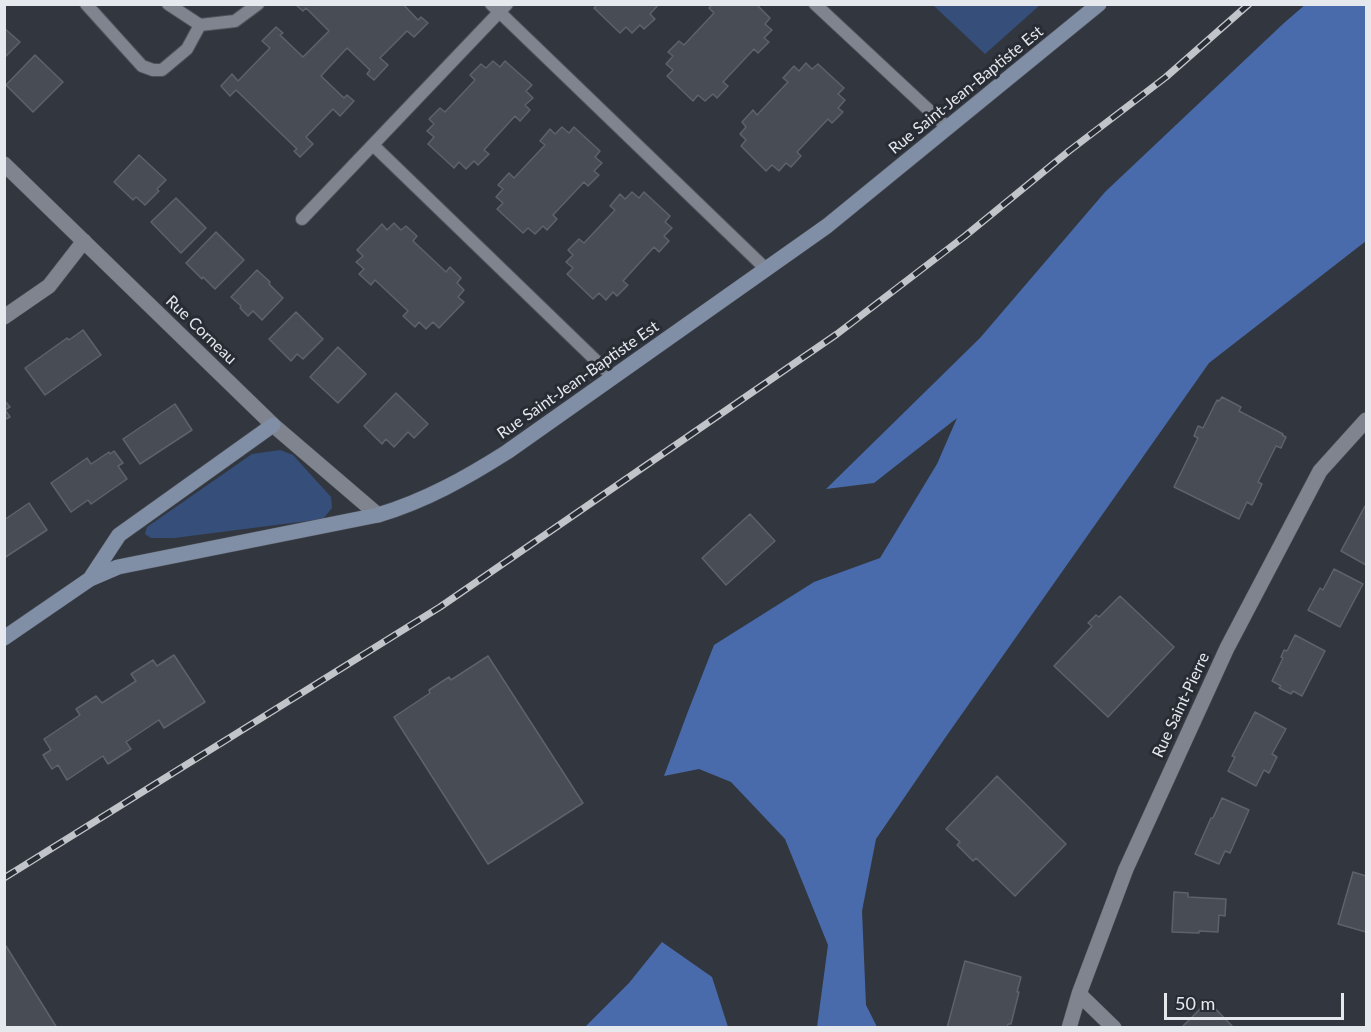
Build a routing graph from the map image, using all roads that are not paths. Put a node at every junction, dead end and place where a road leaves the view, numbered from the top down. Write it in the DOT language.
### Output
graph roads {
  1 [pos="86,4"];
  2 [pos="168,4"];
  3 [pos="258,4"];
  4 [pos="815,4"];
  5 [pos="1099,4"];
  6 [pos="499,7"];
  7 [pos="200,25"];
  8 [pos="948,128"];
  9 [pos="373,145"];
  10 [pos="4,164"];
  11 [pos="302,219"];
  12 [pos="84,240"];
  13 [pos="766,269"];
  14 [pos="4,317"];
  15 [pos="613,377"];
  16 [pos="1366,420"];
  17 [pos="273,425"];
  18 [pos="378,515"];
  19 [pos="90,579"];
  20 [pos="4,638"];
  21 [pos="1079,994"];
  22 [pos="1068,1028"];
  23 [pos="1114,1028"];
  1 -- 7 [label="lane"];
  2 -- 7 [label="lane"];
  3 -- 7 [label="lane"];
  4 -- 8 [label="lane"];
  5 -- 8 [label="street, Rue Saint-Jean-Baptiste Est"];
  6 -- 9 [label="lane"];
  6 -- 13 [label="lane"];
  8 -- 13 [label="street, Rue Saint-Jean-Baptiste Est"];
  9 -- 11 [label="lane"];
  9 -- 15 [label="lane"];
  10 -- 12 [label="street, Rue Corneau"];
  12 -- 14 [label="street"];
  12 -- 17 [label="street, Rue Corneau"];
  13 -- 15 [label="street, Rue Saint-Jean-Baptiste Est"];
  15 -- 18 [label="street, Rue Saint-Jean-Baptiste Est"];
  16 -- 21 [label="street, Rue Saint-Pierre"];
  17 -- 18 [label="street, Rue Corneau"];
  17 -- 19 [label="street"];
  18 -- 19 [label="street, Rue Saint-Jean-Baptiste Est"];
  19 -- 20 [label="street, Rue Saint-Jean-Baptiste Est"];
  21 -- 22 [label="street, Rue Saint-Pierre"];
  21 -- 23 [label="street"];
}
